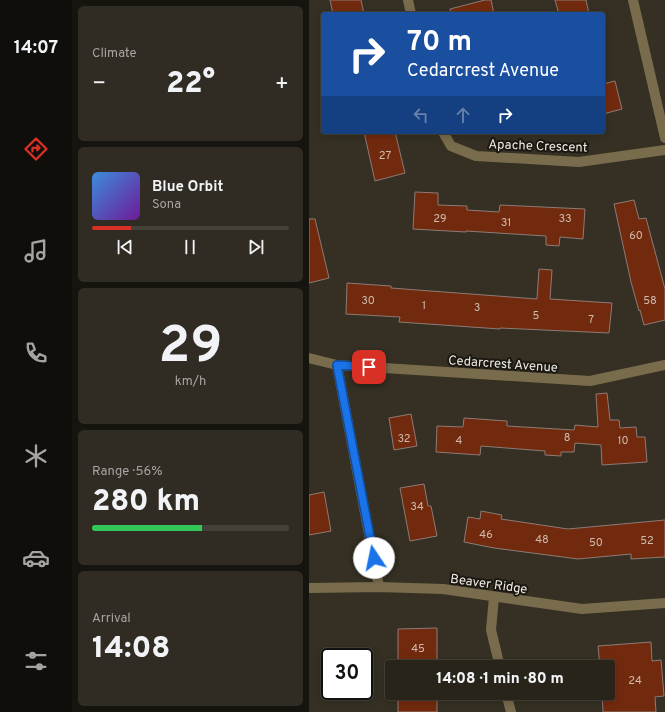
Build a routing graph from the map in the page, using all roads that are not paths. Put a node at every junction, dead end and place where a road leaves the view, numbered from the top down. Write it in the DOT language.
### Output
graph roads {
  1 [pos="407,0"];
  2 [pos="633,0"];
  3 [pos="410,12"];
  4 [pos="444,134"];
  5 [pos="665,138"];
  6 [pos="665,150"];
  7 [pos="309,358"];
  8 [pos="337,365"];
  9 [pos="665,365"];
  10 [pos="379,587"];
  11 [pos="309,588"];
  12 [pos="494,597"];
  13 [pos="665,603"];
  14 [pos="498,660"];
  15 [pos="508,700"];
  16 [pos="511,712"];
  1 -- 3 [label="street"];
  2 -- 5 [label="street"];
  4 -- 6 [label="street, Apache Crescent"];
  7 -- 8 [label="street, Cedarcrest Avenue"];
  8 -- 9 [label="street, Cedarcrest Avenue"];
  8 -- 10 [label="street"];
  10 -- 11 [label="street, Beaver Ridge"];
  10 -- 12 [label="street, Beaver Ridge"];
  12 -- 13 [label="street, Beaver Ridge"];
  12 -- 14 [label="street"];
  15 -- 16 [label="street"];
}
